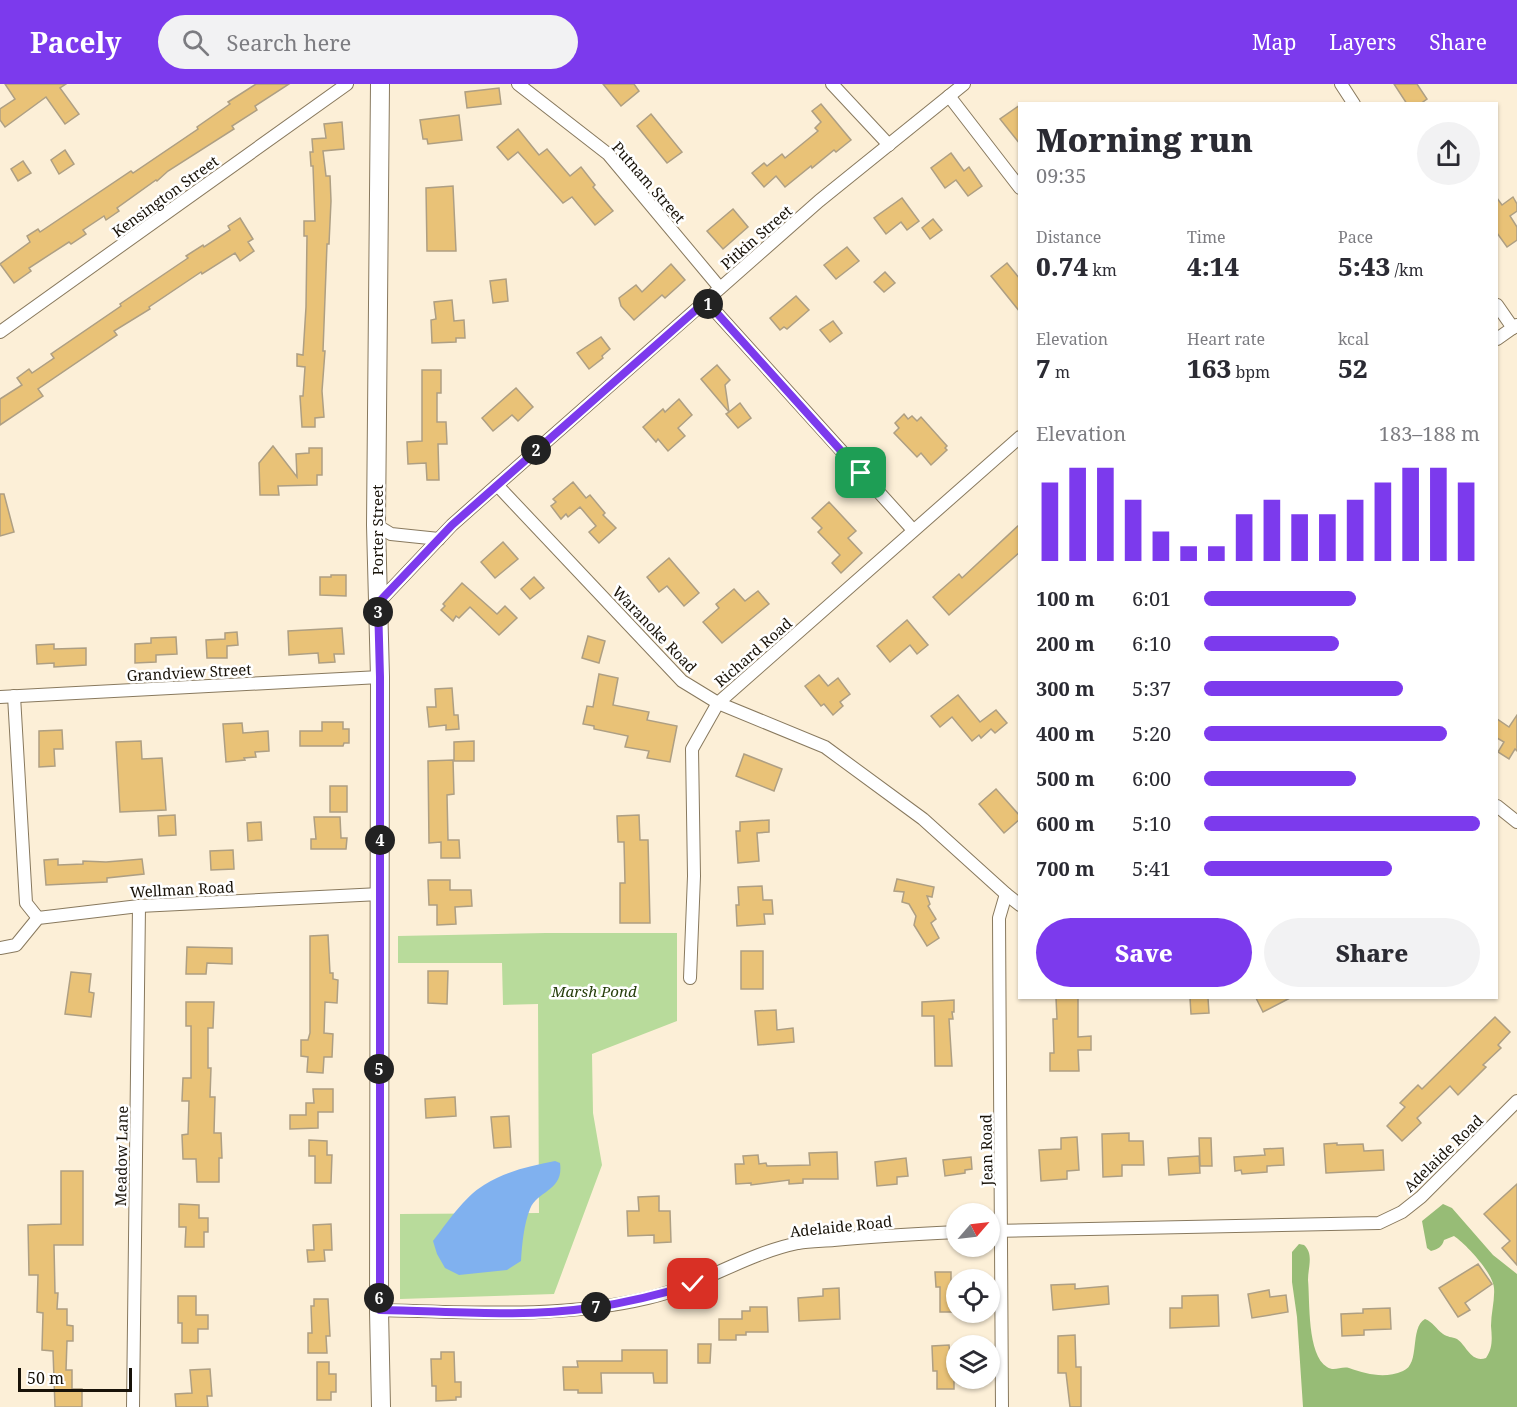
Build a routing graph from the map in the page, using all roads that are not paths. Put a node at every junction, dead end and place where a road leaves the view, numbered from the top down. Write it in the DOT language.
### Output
graph roads {
  1 [pos="347,84"];
  2 [pos="380,84"];
  3 [pos="518,84"];
  4 [pos="832,84"];
  5 [pos="964,84"];
  6 [pos="1341,84"];
  7 [pos="949,96"];
  8 [pos="1353,102"];
  9 [pos="889,145"];
  10 [pos="1018,185"];
  11 [pos="720,288"];
  12 [pos="706,301"];
  13 [pos="1498,306"];
  14 [pos="1515,327"];
  15 [pos="0,332"];
  16 [pos="1498,338"];
  17 [pos="1018,439"];
  18 [pos="497,486"];
  19 [pos="376,525"];
  20 [pos="913,530"];
  21 [pos="439,539"];
  22 [pos="378,603"];
  23 [pos="380,677"];
  24 [pos="14,696"];
  25 [pos="0,697"];
  26 [pos="718,703"];
  27 [pos="1498,807"];
  28 [pos="1517,822"];
  29 [pos="380,894"];
  30 [pos="1005,894"];
  31 [pos="1018,904"];
  32 [pos="139,906"];
  33 [pos="38,918"];
  34 [pos="0,948"];
  35 [pos="690,978"];
  36 [pos="1517,1101"];
  37 [pos="996,1203"];
  38 [pos="1000,1231"];
  39 [pos="946,1233"];
  40 [pos="997,1257"];
  41 [pos="380,1310"];
  42 [pos="133,1407"];
  43 [pos="381,1407"];
  44 [pos="1002,1407"];
  1 -- 15 [label="street, Kensington Street"];
  2 -- 19 [label="street, Porter Street"];
  3 -- 11 [label="street, Putnam Street"];
  4 -- 9 [label="street"];
  5 -- 7 [label="street, Pitkin Street"];
  6 -- 8 [label="street"];
  7 -- 9 [label="street, Pitkin Street"];
  7 -- 10 [label="street"];
  9 -- 11 [label="street, Pitkin Street"];
  11 -- 12 [label="street, Pitkin Street"];
  12 -- 18 [label="street, Pitkin Street"];
  12 -- 20 [label="street"];
  13 -- 14 [label="street"];
  14 -- 16 [label="street"];
  17 -- 20 [label="street, Richard Road"];
  18 -- 21 [label="street, Pitkin Street"];
  18 -- 26 [label="street, Waranoke Road"];
  19 -- 21 [label="street"];
  19 -- 22 [label="street, Porter Street"];
  20 -- 26 [label="street, Richard Road"];
  21 -- 22 [label="street, Pitkin Street"];
  22 -- 23 [label="street, Porter Street"];
  23 -- 24 [label="street, Grandview Street"];
  23 -- 29 [label="street, Porter Street"];
  24 -- 25 [label="street, Grandview Street"];
  24 -- 33 [label="street"];
  26 -- 30 [label="street, Waranoke Road"];
  26 -- 35 [label="street, Richard Road"];
  27 -- 28 [label="street"];
  29 -- 32 [label="street, Wellman Road"];
  29 -- 41 [label="street, Porter Street"];
  30 -- 31 [label="street, Waranoke Road"];
  30 -- 37 [label="street, Jean Road"];
  32 -- 33 [label="street, Wellman Road"];
  32 -- 42 [label="street, Meadow Lane"];
  33 -- 34 [label="street"];
  36 -- 38 [label="street, Adelaide Road"];
  39 -- 41 [label="street, Adelaide Road"];
  40 -- 44 [label="street, Jean Road"];
  41 -- 43 [label="street, Porter Street"];
}
